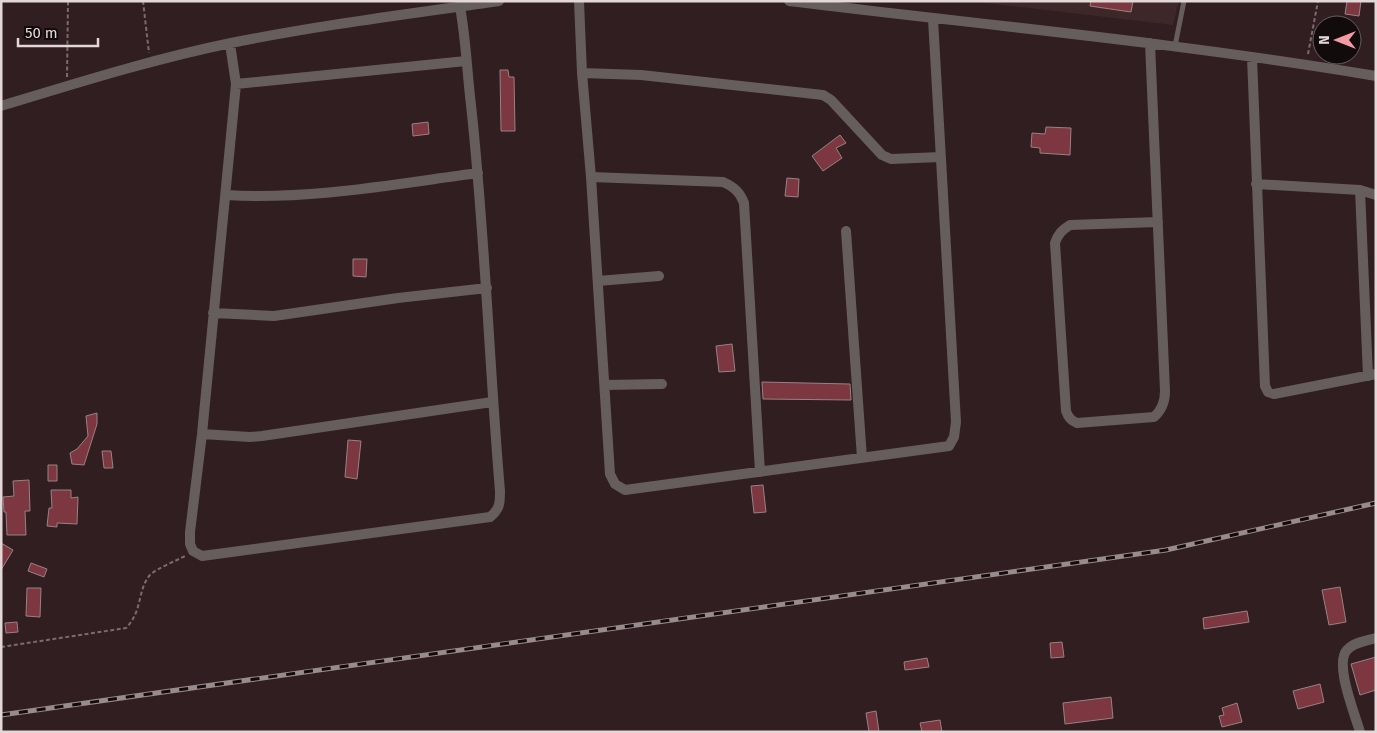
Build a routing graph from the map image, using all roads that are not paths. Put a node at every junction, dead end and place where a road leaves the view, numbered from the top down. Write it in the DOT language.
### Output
graph roads {
  1 [pos="499,1"];
  2 [pos="579,1"];
  3 [pos="788,1"];
  4 [pos="1184,1"];
  5 [pos="460,7"];
  6 [pos="933,19"];
  7 [pos="1150,43"];
  8 [pos="230,44"];
  9 [pos="1175,46"];
  10 [pos="1252,57"];
  11 [pos="466,61"];
  12 [pos="582,73"];
  13 [pos="1376,76"];
  14 [pos="236,84"];
  15 [pos="1,106"];
  16 [pos="941,157"];
  17 [pos="478,173"];
  18 [pos="591,177"];
  19 [pos="1256,184"];
  20 [pos="1360,190"];
  21 [pos="226,195"];
  22 [pos="1376,195"];
  23 [pos="1158,222"];
  24 [pos="846,231"];
  25 [pos="659,276"];
  26 [pos="598,281"];
  27 [pos="487,288"];
  28 [pos="213,313"];
  29 [pos="1372,375"];
  30 [pos="662,384"];
  31 [pos="605,385"];
  32 [pos="492,402"];
  33 [pos="202,434"];
  34 [pos="862,458"];
  35 [pos="760,472"];
  36 [pos="1376,638"];
  37 [pos="1360,732"];
  1 -- 5 [label="street"];
  2 -- 12 [label="street"];
  3 -- 6 [label="street"];
  4 -- 9 [label="lane"];
  5 -- 8 [label="street"];
  5 -- 11 [label="street"];
  6 -- 7 [label="street"];
  6 -- 16 [label="street"];
  7 -- 9 [label="street"];
  7 -- 23 [label="street"];
  8 -- 14 [label="street"];
  8 -- 15 [label="street"];
  9 -- 10 [label="street"];
  10 -- 13 [label="street"];
  10 -- 19 [label="street"];
  11 -- 14 [label="street"];
  11 -- 17 [label="street"];
  12 -- 16 [label="street"];
  12 -- 18 [label="street"];
  14 -- 21 [label="street"];
  16 -- 34 [label="street"];
  17 -- 21 [label="street"];
  17 -- 27 [label="street"];
  18 -- 26 [label="street"];
  18 -- 35 [label="street"];
  19 -- 20 [label="street"];
  19 -- 29 [label="street"];
  20 -- 22 [label="street"];
  20 -- 29 [label="street"];
  21 -- 28 [label="street"];
  23 -- 23 [label="street"];
  24 -- 34 [label="street"];
  25 -- 26 [label="street"];
  26 -- 31 [label="street"];
  27 -- 28 [label="street"];
  27 -- 32 [label="street"];
  28 -- 33 [label="street"];
  30 -- 31 [label="street"];
  31 -- 35 [label="street"];
  32 -- 33 [label="street"];
  32 -- 33 [label="street"];
  34 -- 35 [label="street"];
  36 -- 37 [label="street"];
}
